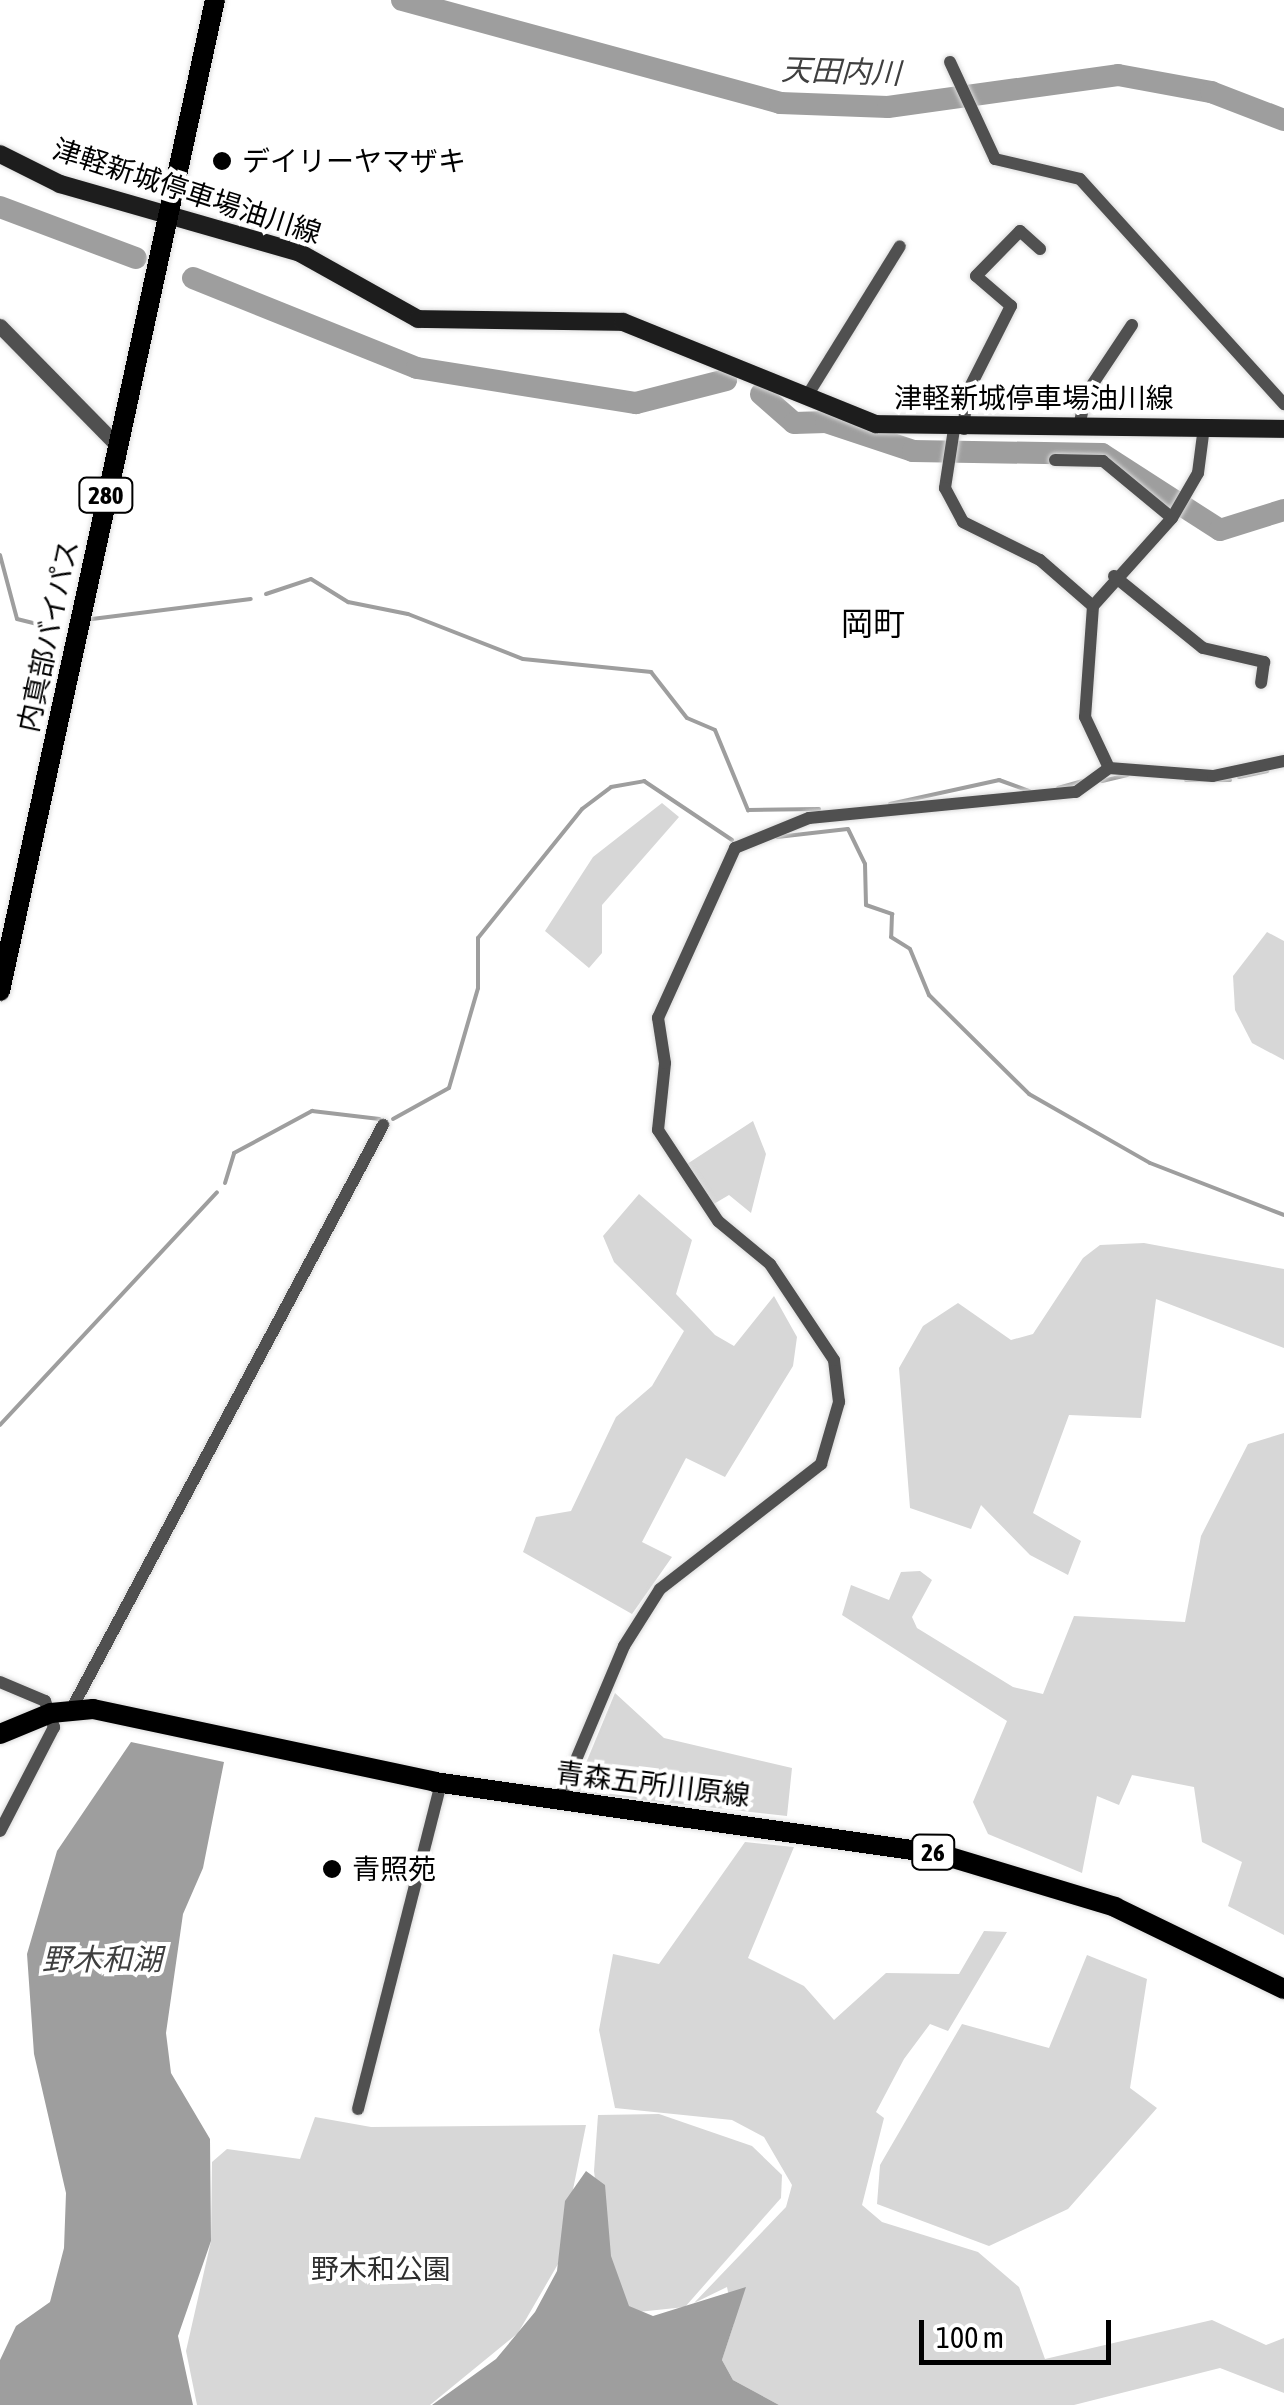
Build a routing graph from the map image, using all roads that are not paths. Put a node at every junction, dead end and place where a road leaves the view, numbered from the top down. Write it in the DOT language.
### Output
graph roads {
  1 [pos="215,0"];
  2 [pos="950,62"];
  3 [pos="0,154"];
  4 [pos="170,218"];
  5 [pos="900,246"];
  6 [pos="1040,249"];
  7 [pos="1132,325"];
  8 [pos="0,326"];
  9 [pos="807,396"];
  10 [pos="1284,406"];
  11 [pos="1080,422"];
  12 [pos="1204,427"];
  13 [pos="959,429"];
  14 [pos="1282,429"];
  15 [pos="117,445"];
  16 [pos="1054,460"];
  17 [pos="1176,511"];
  18 [pos="1114,576"];
  19 [pos="1093,606"];
  20 [pos="1261,682"];
  21 [pos="1284,761"];
  22 [pos="1108,768"];
  23 [pos="0,991"];
  24 [pos="383,1124"];
  25 [pos="0,1682"];
  26 [pos="61,1710"];
  27 [pos="0,1734"];
  28 [pos="441,1783"];
  29 [pos="559,1800"];
  30 [pos="0,1831"];
  31 [pos="1284,1990"];
  32 [pos="358,2109"];
  1 -- 4 [label="main road, 内真部バイパス / 280"];
  2 -- 10 [label="street"];
  3 -- 4 [label="main road, 津軽新城停車場油川線"];
  4 -- 9 [label="main road, 津軽新城停車場油川線"];
  4 -- 15 [label="main road, 内真部バイパス / 280"];
  5 -- 9 [label="street"];
  6 -- 13 [label="street"];
  7 -- 11 [label="street"];
  8 -- 15 [label="street"];
  9 -- 13 [label="main road, 津軽新城停車場油川線"];
  10 -- 14 [label="street"];
  11 -- 12 [label="main road, 津軽新城停車場油川線"];
  11 -- 13 [label="main road, 津軽新城停車場油川線"];
  12 -- 14 [label="main road, 津軽新城停車場油川線"];
  12 -- 17 [label="street"];
  13 -- 19 [label="street"];
  15 -- 23 [label="main road, 内真部バイパス / 280"];
  16 -- 17 [label="street"];
  17 -- 18 [label="street"];
  18 -- 19 [label="street"];
  18 -- 20 [label="street"];
  19 -- 22 [label="street"];
  21 -- 22 [label="street"];
  22 -- 29 [label="street"];
  24 -- 26 [label="street"];
  25 -- 26 [label="street"];
  26 -- 27 [label="main road"];
  26 -- 28 [label="main road, 青森五所川原線 / 26"];
  26 -- 30 [label="street"];
  28 -- 29 [label="main road, 青森五所川原線 / 26"];
  28 -- 32 [label="street"];
  29 -- 31 [label="main road, 青森五所川原線 / 26"];
}
